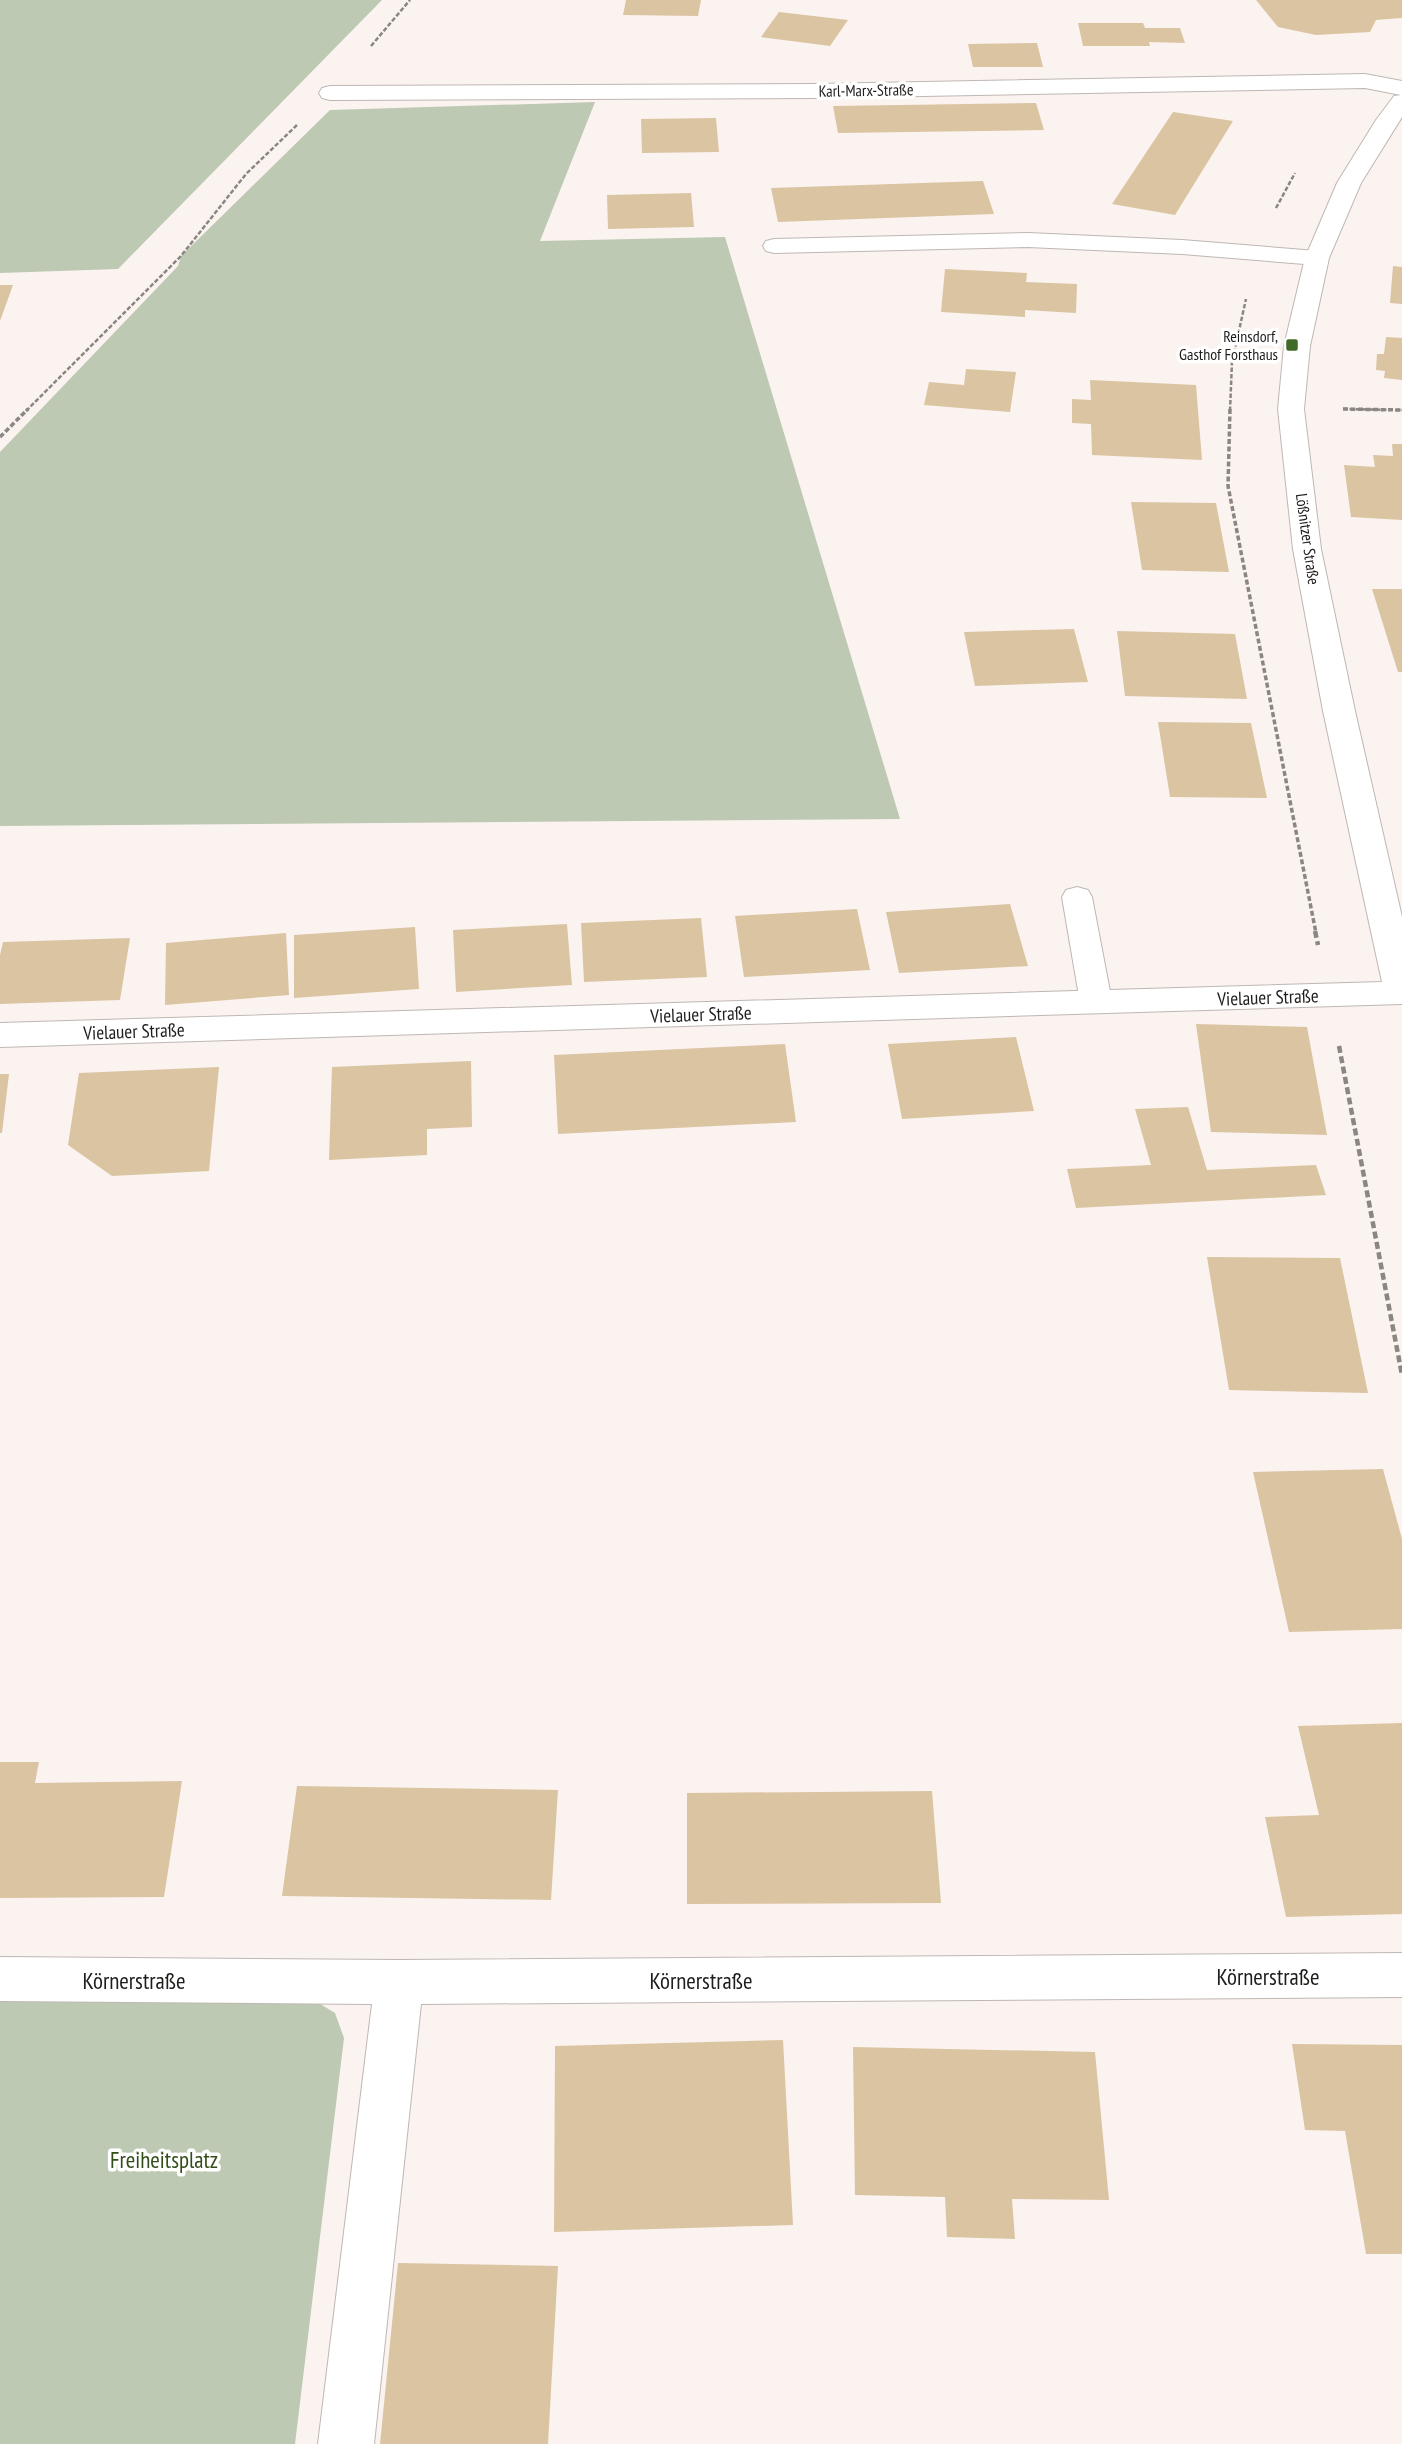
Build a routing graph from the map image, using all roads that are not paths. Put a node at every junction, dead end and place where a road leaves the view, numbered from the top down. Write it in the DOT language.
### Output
graph roads {
  1 [pos="1402,88"];
  2 [pos="330,93"];
  3 [pos="1402,101"];
  4 [pos="774,246"];
  5 [pos="1317,258"];
  6 [pos="1077,897"];
  7 [pos="1402,993"];
  8 [pos="1096,1002"];
  9 [pos="0,1035"];
  10 [pos="1402,1975"];
  11 [pos="0,1979"];
  12 [pos="399,1982"];
  13 [pos="346,2444"];
  1 -- 2 [label="street, Karl-Marx-Straße"];
  3 -- 5 [label="street, Lößnitzer Straße"];
  4 -- 5 [label="lane"];
  5 -- 7 [label="street, Lößnitzer Straße"];
  6 -- 8 [label="lane"];
  7 -- 8 [label="street, Vielauer Straße"];
  8 -- 9 [label="street, Vielauer Straße"];
  10 -- 12 [label="street, Körnerstraße"];
  11 -- 12 [label="street, Körnerstraße"];
  12 -- 13 [label="street"];
}
